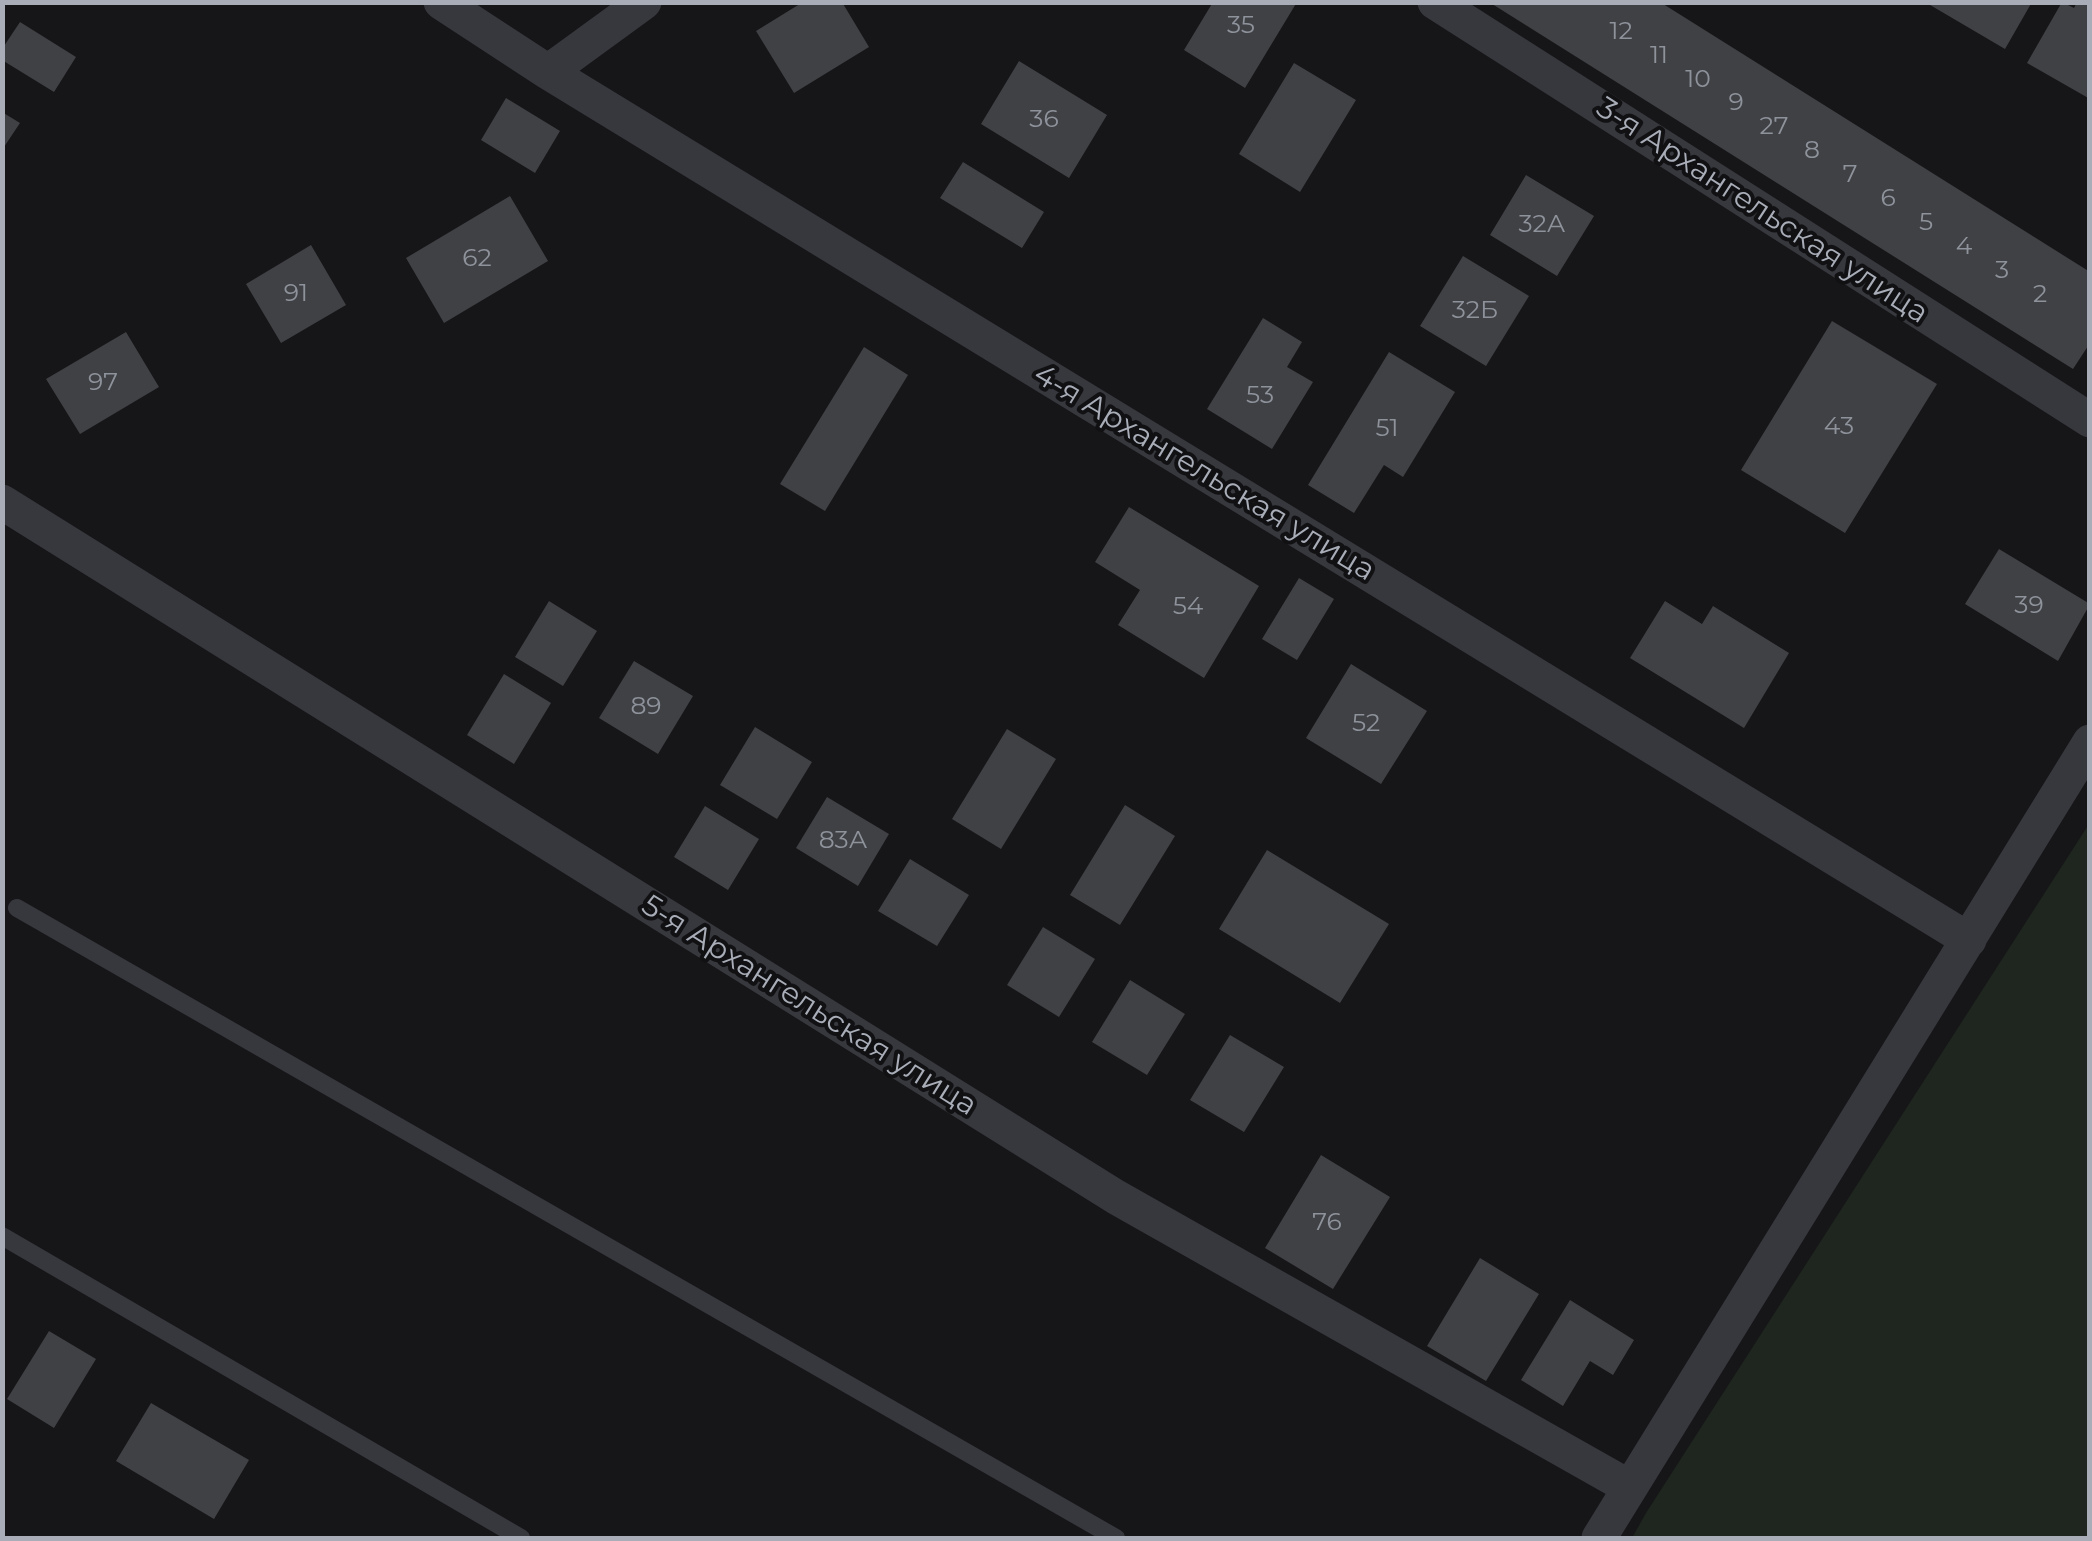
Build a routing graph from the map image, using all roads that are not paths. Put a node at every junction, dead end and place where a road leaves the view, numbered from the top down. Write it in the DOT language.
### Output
graph roads {
  1 [pos="441,2"];
  2 [pos="644,2"];
  3 [pos="1435,2"];
  4 [pos="548,72"];
  5 [pos="2090,420"];
  6 [pos="2,502"];
  7 [pos="2090,742"];
  8 [pos="17,908"];
  9 [pos="1970,940"];
  10 [pos="2,1236"];
  11 [pos="1629,1486"];
  12 [pos="522,1538"];
  13 [pos="1116,1538"];
  14 [pos="1599,1538"];
  1 -- 4 [label="street, 4-я Архангельская улица"];
  2 -- 4 [label="street"];
  3 -- 5 [label="street, 3-я Архангельская улица"];
  4 -- 9 [label="street, 4-я Архангельская улица"];
  6 -- 11 [label="street, 5-я Архангельская улица"];
  7 -- 9 [label="street"];
  8 -- 13 [label="lane"];
  9 -- 11 [label="street"];
  10 -- 12 [label="lane"];
  11 -- 14 [label="street"];
}
